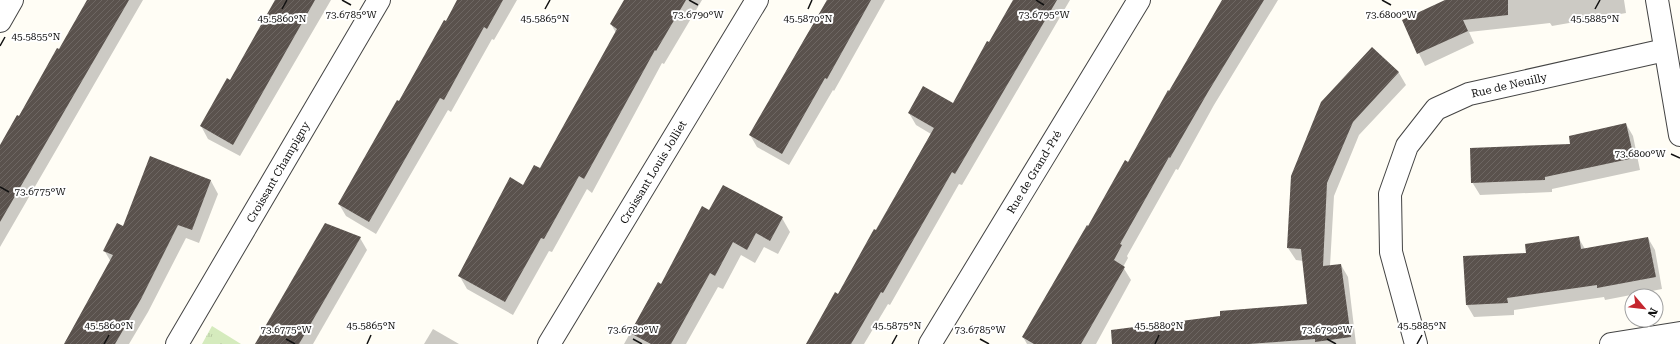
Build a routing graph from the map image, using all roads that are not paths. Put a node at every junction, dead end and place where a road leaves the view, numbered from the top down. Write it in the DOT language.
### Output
graph roads {
  1 [pos="12,0"];
  2 [pos="379,0"];
  3 [pos="757,0"];
  4 [pos="1138,0"];
  5 [pos="1657,0"];
  6 [pos="0,21"];
  7 [pos="1665,50"];
  8 [pos="1680,135"];
  9 [pos="1680,333"];
  10 [pos="177,344"];
  11 [pos="550,344"];
  12 [pos="930,344"];
  13 [pos="1416,344"];
  14 [pos="1611,344"];
  1 -- 6 [label="street"];
  2 -- 10 [label="street, Croissant Champigny"];
  3 -- 11 [label="street, Croissant Louis Jolliet"];
  4 -- 12 [label="street, Rue de Grand-Pré"];
  5 -- 7 [label="street"];
  7 -- 8 [label="street"];
  7 -- 13 [label="street, Rue de Neuilly"];
  9 -- 14 [label="street"];
}
